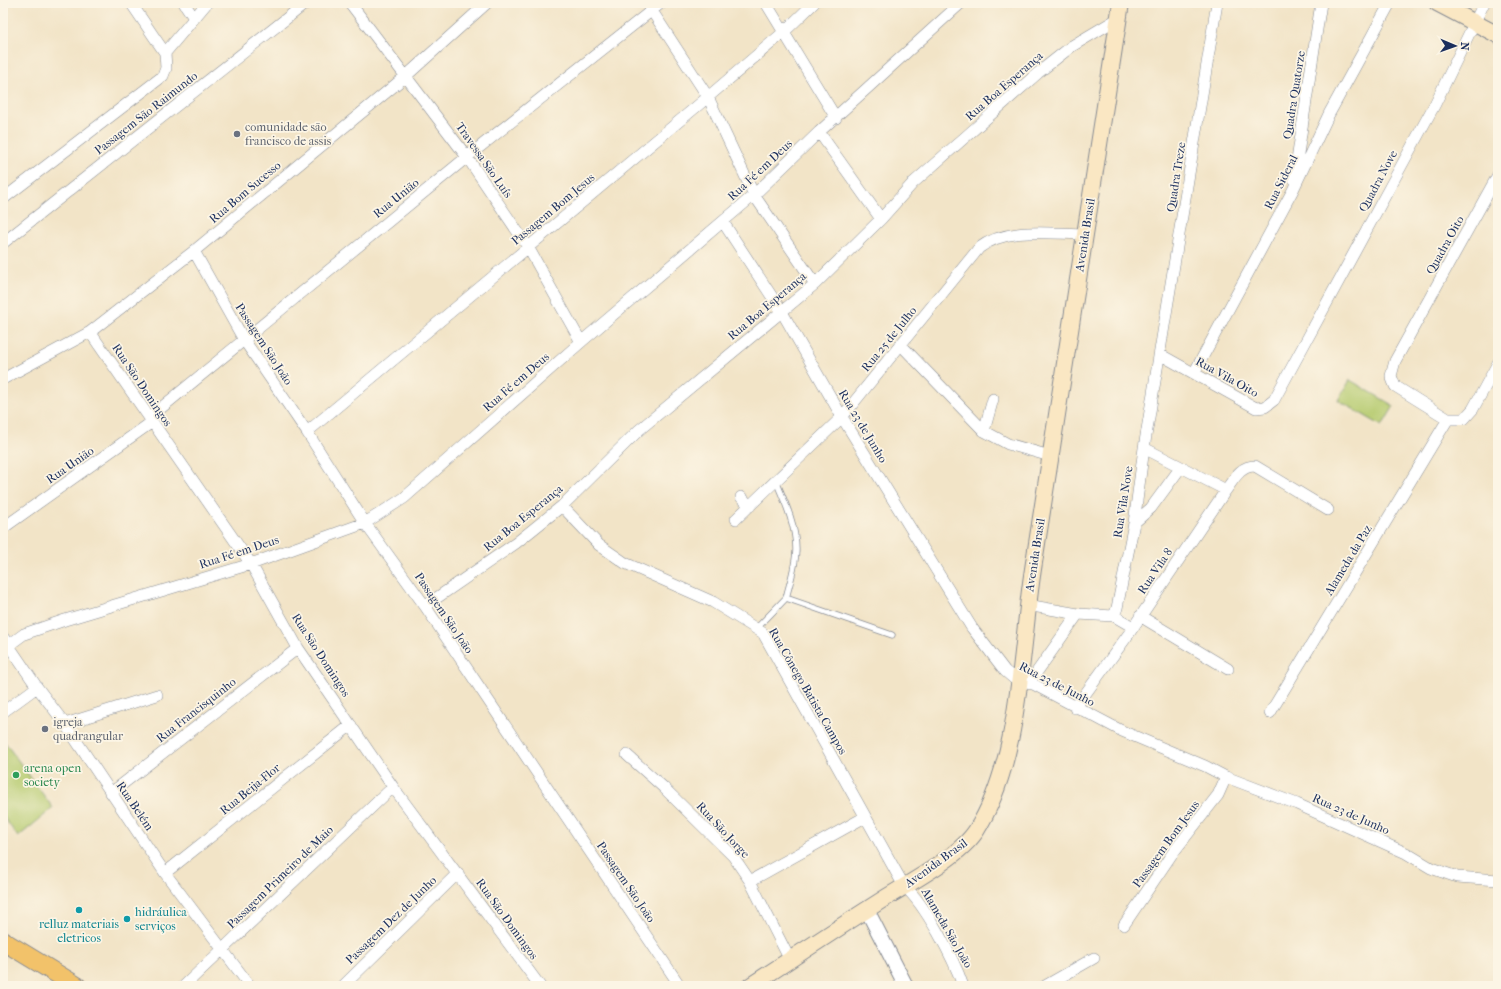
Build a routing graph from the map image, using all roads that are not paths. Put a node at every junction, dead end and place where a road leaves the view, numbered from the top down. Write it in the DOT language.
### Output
graph roads {
  1 [pos="131,3"];
  2 [pos="184,3"];
  3 [pos="207,3"];
  4 [pos="306,3"];
  5 [pos="350,3"];
  6 [pos="487,3"];
  7 [pos="661,3"];
  8 [pos="766,3"];
  9 [pos="814,3"];
  10 [pos="961,3"];
  11 [pos="1217,3"];
  12 [pos="1321,3"];
  13 [pos="1390,3"];
  14 [pos="1437,3"];
  15 [pos="1484,3"];
  16 [pos="652,11"];
  17 [pos="1120,11"];
  18 [pos="194,18"];
  19 [pos="1475,23"];
  20 [pos="784,32"];
  21 [pos="1498,36"];
  22 [pos="165,54"];
  23 [pos="406,76"];
  24 [pos="708,98"];
  25 [pos="836,118"];
  26 [pos="819,132"];
  27 [pos="467,157"];
  28 [pos="1498,175"];
  29 [pos="1293,190"];
  30 [pos="754,195"];
  31 [pos="3,199"];
  32 [pos="880,219"];
  33 [pos="723,222"];
  34 [pos="1086,234"];
  35 [pos="3,243"];
  36 [pos="528,247"];
  37 [pos="194,251"];
  38 [pos="815,284"];
  39 [pos="782,312"];
  40 [pos="90,332"];
  41 [pos="244,340"];
  42 [pos="581,342"];
  43 [pos="901,345"];
  44 [pos="1301,351"];
  45 [pos="1161,355"];
  46 [pos="1498,363"];
  47 [pos="1194,373"];
  48 [pos="3,379"];
  49 [pos="993,399"];
  50 [pos="842,417"];
  51 [pos="151,420"];
  52 [pos="1448,420"];
  53 [pos="984,431"];
  54 [pos="307,432"];
  55 [pos="1144,448"];
  56 [pos="1050,456"];
  57 [pos="1181,467"];
  58 [pos="776,481"];
  59 [pos="1226,490"];
  60 [pos="741,497"];
  61 [pos="562,506"];
  62 [pos="750,506"];
  63 [pos="1328,510"];
  64 [pos="736,519"];
  65 [pos="365,523"];
  66 [pos="1134,523"];
  67 [pos="3,528"];
  68 [pos="251,564"];
  69 [pos="786,598"];
  70 [pos="1027,605"];
  71 [pos="424,606"];
  72 [pos="1078,614"];
  73 [pos="1114,616"];
  74 [pos="1140,616"];
  75 [pos="1133,627"];
  76 [pos="756,629"];
  77 [pos="892,634"];
  78 [pos="6,641"];
  79 [pos="298,648"];
  80 [pos="1228,669"];
  81 [pos="1024,682"];
  82 [pos="36,687"];
  83 [pos="157,695"];
  84 [pos="1076,708"];
  85 [pos="3,712"];
  86 [pos="1270,713"];
  87 [pos="65,724"];
  88 [pos="351,725"];
  89 [pos="627,755"];
  90 [pos="1226,777"];
  91 [pos="393,787"];
  92 [pos="111,793"];
  93 [pos="865,817"];
  94 [pos="165,873"];
  95 [pos="458,873"];
  96 [pos="1498,880"];
  97 [pos="750,882"];
  98 [pos="904,886"];
  99 [pos="867,910"];
  100 [pos="1124,924"];
  101 [pos="3,941"];
  102 [pos="222,950"];
  103 [pos="1094,958"];
  104 [pos="790,960"];
  105 [pos="77,986"];
  106 [pos="184,986"];
  107 [pos="250,986"];
  108 [pos="343,986"];
  109 [pos="540,986"];
  110 [pos="680,986"];
  111 [pos="750,986"];
  112 [pos="906,986"];
  113 [pos="963,986"];
  114 [pos="1045,986"];
  1 -- 22 [label="street"];
  2 -- 18 [label="street"];
  3 -- 18 [label="street"];
  4 -- 35 [label="street, Passagem São Raimundo"];
  5 -- 23 [label="street, Travessa São Luís"];
  6 -- 23 [label="street, Rua Bom Sucesso"];
  7 -- 16 [label="street, Rua União"];
  8 -- 20 [label="street"];
  9 -- 20 [label="street, Passagem Bom Jesus"];
  10 -- 25 [label="street, Rua Fé em Deus"];
  11 -- 45 [label="street, Quadra Treze"];
  12 -- 29 [label="street, Quadra Quatorze"];
  13 -- 29 [label="street, Rua Sideral"];
  14 -- 19 [label="main road"];
  15 -- 19 [label="street, Quadra Nove"];
  16 -- 24 [label="street"];
  16 -- 27 [label="street, Rua União"];
  17 -- 32 [label="street, Rua Boa Esperança"];
  17 -- 34 [label="main road, Avenida Brasil"];
  18 -- 22 [label="street"];
  19 -- 21 [label="main road"];
  19 -- 44 [label="street, Quadra Nove"];
  20 -- 24 [label="street, Passagem Bom Jesus"];
  20 -- 25 [label="street"];
  22 -- 31 [label="street"];
  23 -- 27 [label="street, Travessa São Luís"];
  23 -- 37 [label="street, Rua Bom Sucesso"];
  24 -- 30 [label="street"];
  24 -- 36 [label="street, Passagem Bom Jesus"];
  25 -- 26 [label="street, Rua Fé em Deus"];
  26 -- 30 [label="street, Rua Fé em Deus"];
  26 -- 32 [label="street"];
  27 -- 36 [label="street, Travessa São Luís"];
  27 -- 41 [label="street, Rua União"];
  28 -- 52 [label="street, Quadra Oito"];
  29 -- 47 [label="street, Rua Sideral"];
  30 -- 33 [label="street, Rua Fé em Deus"];
  30 -- 38 [label="street"];
  32 -- 38 [label="street, Rua Boa Esperança"];
  33 -- 39 [label="street, Rua 23 de Junho"];
  33 -- 42 [label="street, Rua Fé em Deus"];
  34 -- 43 [label="street, Rua 25 de Julho"];
  34 -- 56 [label="main road, Avenida Brasil"];
  36 -- 42 [label="street, Travessa São Luís"];
  36 -- 54 [label="street, Passagem Bom Jesus"];
  37 -- 40 [label="street, Rua Bom Sucesso"];
  37 -- 41 [label="street, Passagem São João"];
  38 -- 39 [label="street, Rua Boa Esperança"];
  39 -- 50 [label="street, Rua 23 de Junho"];
  39 -- 61 [label="street, Rua Boa Esperança"];
  40 -- 48 [label="street, Rua Bom Sucesso"];
  40 -- 51 [label="street, Rua São Domingos"];
  41 -- 51 [label="street, Rua União"];
  41 -- 54 [label="street, Passagem São João"];
  42 -- 65 [label="street, Rua Fé em Deus"];
  43 -- 50 [label="street, Rua 25 de Julho"];
  43 -- 53 [label="street"];
  44 -- 47 [label="street, Rua Vila Oito"];
  45 -- 47 [label="street, Rua Vila Oito"];
  45 -- 55 [label="street, Rua Vila Nove"];
  46 -- 52 [label="street"];
  49 -- 53 [label="street"];
  50 -- 58 [label="street, Rua 25 de Julho"];
  50 -- 81 [label="street, Rua 23 de Junho"];
  51 -- 67 [label="street, Rua União"];
  51 -- 68 [label="street, Rua São Domingos"];
  52 -- 86 [label="street, Alameda da Paz"];
  53 -- 56 [label="street"];
  54 -- 65 [label="street, Passagem São João"];
  55 -- 57 [label="street"];
  55 -- 66 [label="street, Rua Vila Nove"];
  56 -- 70 [label="main road, Avenida Brasil"];
  57 -- 59 [label="street"];
  57 -- 66 [label="street"];
  58 -- 62 [label="street, Rua 25 de Julho"];
  58 -- 69 [label="lane"];
  59 -- 63 [label="street, Rua Vila 8"];
  59 -- 74 [label="street, Rua Vila 8"];
  60 -- 62 [label="street"];
  61 -- 71 [label="street, Rua Boa Esperança"];
  61 -- 76 [label="street, Rua Cônego Batista Campos"];
  62 -- 64 [label="street, Rua 25 de Julho"];
  65 -- 68 [label="street, Rua Fé em Deus"];
  65 -- 71 [label="street, Passagem São João"];
  66 -- 73 [label="street, Rua Vila Nove"];
  68 -- 78 [label="street, Rua Fé em Deus"];
  68 -- 79 [label="street, Rua São Domingos"];
  69 -- 76 [label="lane"];
  69 -- 77 [label="lane"];
  70 -- 72 [label="street"];
  70 -- 81 [label="main road, Avenida Brasil"];
  71 -- 110 [label="street, Passagem São João"];
  72 -- 73 [label="street"];
  72 -- 81 [label="street"];
  73 -- 75 [label="street"];
  74 -- 75 [label="street, Rua Vila 8"];
  74 -- 80 [label="street"];
  75 -- 84 [label="street, Rua Vila 8"];
  76 -- 93 [label="street, Rua Cônego Batista Campos"];
  78 -- 82 [label="street, Rua Belém"];
  79 -- 88 [label="street, Rua São Domingos"];
  79 -- 92 [label="street, Rua Francisquinho"];
  81 -- 84 [label="street, Rua 23 de Junho"];
  81 -- 98 [label="main road, Avenida Brasil"];
  82 -- 85 [label="street"];
  82 -- 87 [label="street, Rua Belém"];
  83 -- 87 [label="street"];
  84 -- 90 [label="street, Rua 23 de Junho"];
  87 -- 92 [label="street, Rua Belém"];
  88 -- 91 [label="street, Rua São Domingos"];
  88 -- 94 [label="street, Rua Beija-Flor"];
  89 -- 97 [label="street, Rua São Jorge"];
  90 -- 96 [label="street, Rua 23 de Junho"];
  90 -- 100 [label="street, Passagem Bom Jesus"];
  91 -- 95 [label="street, Rua São Domingos"];
  91 -- 102 [label="street, Passagem Primeiro de Maio"];
  92 -- 94 [label="street, Rua Belém"];
  93 -- 97 [label="street"];
  93 -- 98 [label="street, Rua Cônego Batista Campos"];
  94 -- 102 [label="street, Rua Belém"];
  95 -- 108 [label="street, Passagem Dez de Junho"];
  95 -- 109 [label="street, Rua São Domingos"];
  97 -- 104 [label="street, Rua São Jorge"];
  98 -- 99 [label="main road, Avenida Brasil"];
  98 -- 113 [label="street, Alameda São João"];
  99 -- 104 [label="main road, Avenida Brasil"];
  99 -- 112 [label="street"];
  101 -- 105 [label="main road"];
  102 -- 106 [label="street, Passagem Primeiro de Maio"];
  102 -- 107 [label="street, Rua Belém"];
  103 -- 114 [label="street"];
  104 -- 111 [label="main road, Avenida Brasil"];
}
